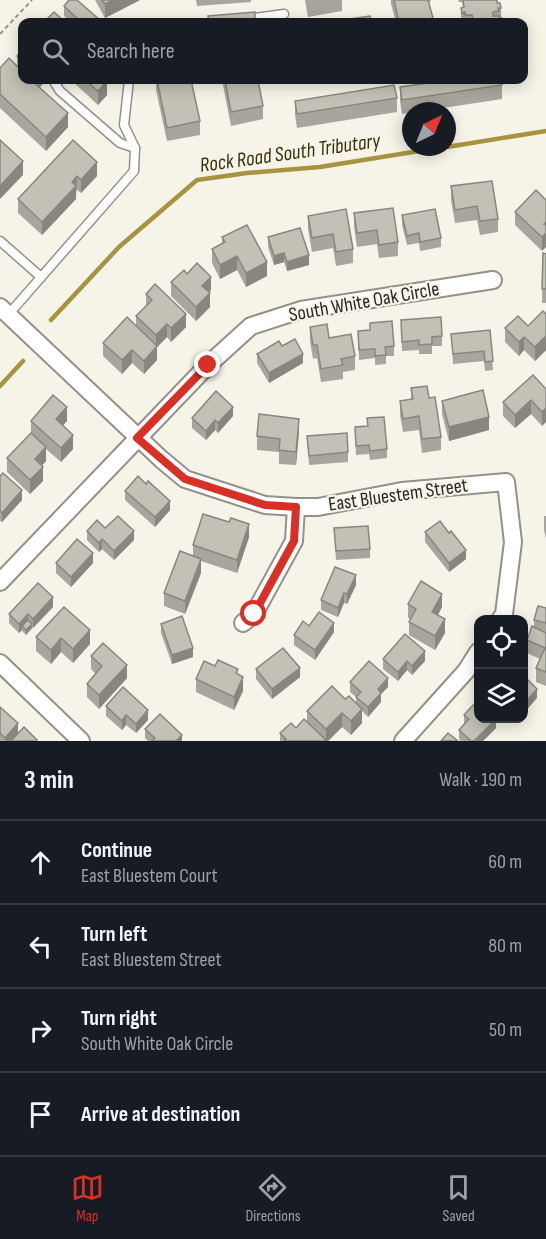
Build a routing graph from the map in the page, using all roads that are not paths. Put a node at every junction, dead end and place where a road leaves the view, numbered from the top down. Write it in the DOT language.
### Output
graph roads {
  1 [pos="284,14"];
  2 [pos="254,18"];
  3 [pos="56,84"];
  4 [pos="129,84"];
  5 [pos="135,148"];
  6 [pos="0,241"];
  7 [pos="41,277"];
  8 [pos="493,280"];
  9 [pos="4,311"];
  10 [pos="137,438"];
  11 [pos="296,507"];
  12 [pos="0,582"];
  13 [pos="503,615"];
  14 [pos="243,623"];
  15 [pos="474,658"];
  16 [pos="0,663"];
  17 [pos="81,741"];
  18 [pos="403,741"];
  1 -- 2 [label="lane"];
  3 -- 5 [label="lane"];
  4 -- 5 [label="lane"];
  5 -- 7 [label="lane"];
  6 -- 7 [label="lane"];
  7 -- 9 [label="lane"];
  8 -- 10 [label="street, South White Oak Circle"];
  9 -- 10 [label="street, East Bluestem Street"];
  10 -- 11 [label="street, East Bluestem Street"];
  10 -- 12 [label="street, South White Oak Circle"];
  11 -- 13 [label="street, East Bluestem Street"];
  11 -- 14 [label="street"];
  15 -- 18 [label="street"];
  16 -- 17 [label="street"];
}
